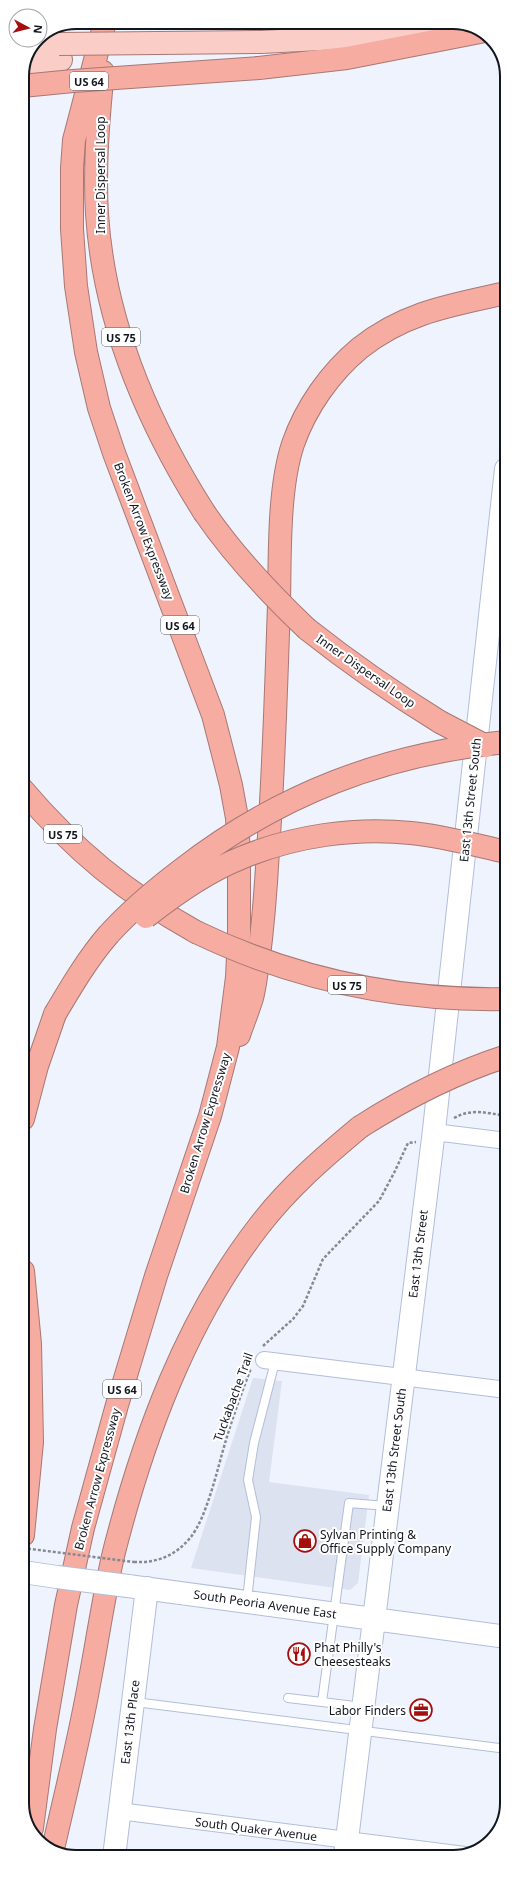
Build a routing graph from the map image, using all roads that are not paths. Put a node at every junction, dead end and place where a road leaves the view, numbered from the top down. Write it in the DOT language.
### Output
graph roads {
  1 [pos="103,29"];
  2 [pos="107,29"];
  3 [pos="467,32"];
  4 [pos="471,33"];
  5 [pos="261,42"];
  6 [pos="48,45"];
  7 [pos="31,63"];
  8 [pos="29,85"];
  9 [pos="500,294"];
  10 [pos="500,543"];
  11 [pos="500,743"];
  12 [pos="500,754"];
  13 [pos="29,797"];
  14 [pos="500,851"];
  15 [pos="500,999"];
  16 [pos="60,1016"];
  17 [pos="500,1058"];
  18 [pos="29,1096"];
  19 [pos="210,1116"];
  20 [pos="434,1131"];
  21 [pos="500,1141"];
  22 [pos="29,1334"];
  23 [pos="263,1359"];
  24 [pos="403,1377"];
  25 [pos="500,1389"];
  26 [pos="29,1473"];
  27 [pos="388,1506"];
  28 [pos="29,1573"];
  29 [pos="137,1587"];
  30 [pos="247,1601"];
  31 [pos="334,1613"];
  32 [pos="375,1619"];
  33 [pos="500,1636"];
  34 [pos="288,1698"];
  35 [pos="133,1702"];
  36 [pos="322,1702"];
  37 [pos="364,1707"];
  38 [pos="361,1731"];
  39 [pos="500,1748"];
  40 [pos="119,1811"];
  41 [pos="33,1821"];
  42 [pos="54,1844"];
  43 [pos="346,1848"];
  44 [pos="115,1850"];
  45 [pos="380,1850"];
  1 -- 19 [label="highway, Broken Arrow Expressway / US 64"];
  2 -- 12 [label="highway, Inner Dispersal Loop / US 75, bridge"];
  3 -- 5 [label="main road"];
  4 -- 8 [label="highway, bridge"];
  5 -- 6 [label="main road, bridge"];
  5 -- 7 [label="main road, bridge"];
  9 -- 19 [label="highway"];
  10 -- 20 [label="street, East 13th Street South"];
  11 -- 16 [label="highway, bridge"];
  13 -- 15 [label="highway, US 75, bridge"];
  14 -- 16 [label="highway, bridge"];
  16 -- 18 [label="highway"];
  17 -- 42 [label="highway, bridge"];
  19 -- 41 [label="highway, Broken Arrow Expressway / US 64"];
  20 -- 21 [label="street"];
  20 -- 24 [label="street, East 13th Street"];
  22 -- 26 [label="highway"];
  23 -- 24 [label="street"];
  23 -- 30 [label="lane"];
  24 -- 25 [label="street"];
  24 -- 27 [label="street, East 13th Street South"];
  27 -- 31 [label="lane"];
  27 -- 32 [label="street, East 13th Street South"];
  28 -- 29 [label="street, South Peoria Avenue East, bridge"];
  29 -- 30 [label="street, South Peoria Avenue East"];
  29 -- 35 [label="street, East 13th Place"];
  30 -- 31 [label="street, South Peoria Avenue East"];
  31 -- 32 [label="street, South Peoria Avenue East"];
  31 -- 36 [label="lane"];
  32 -- 33 [label="street, South Peoria Avenue East"];
  32 -- 37 [label="street, East 13th Street South"];
  34 -- 36 [label="lane"];
  35 -- 38 [label="lane"];
  35 -- 40 [label="street, East 13th Place"];
  36 -- 37 [label="lane"];
  37 -- 38 [label="street, East 13th Street South"];
  38 -- 39 [label="lane"];
  38 -- 43 [label="street, East 13th Street South"];
  40 -- 43 [label="street, South Quaker Avenue"];
  40 -- 44 [label="street, East 13th Place"];
  43 -- 45 [label="street, South Quaker Avenue"];
}
